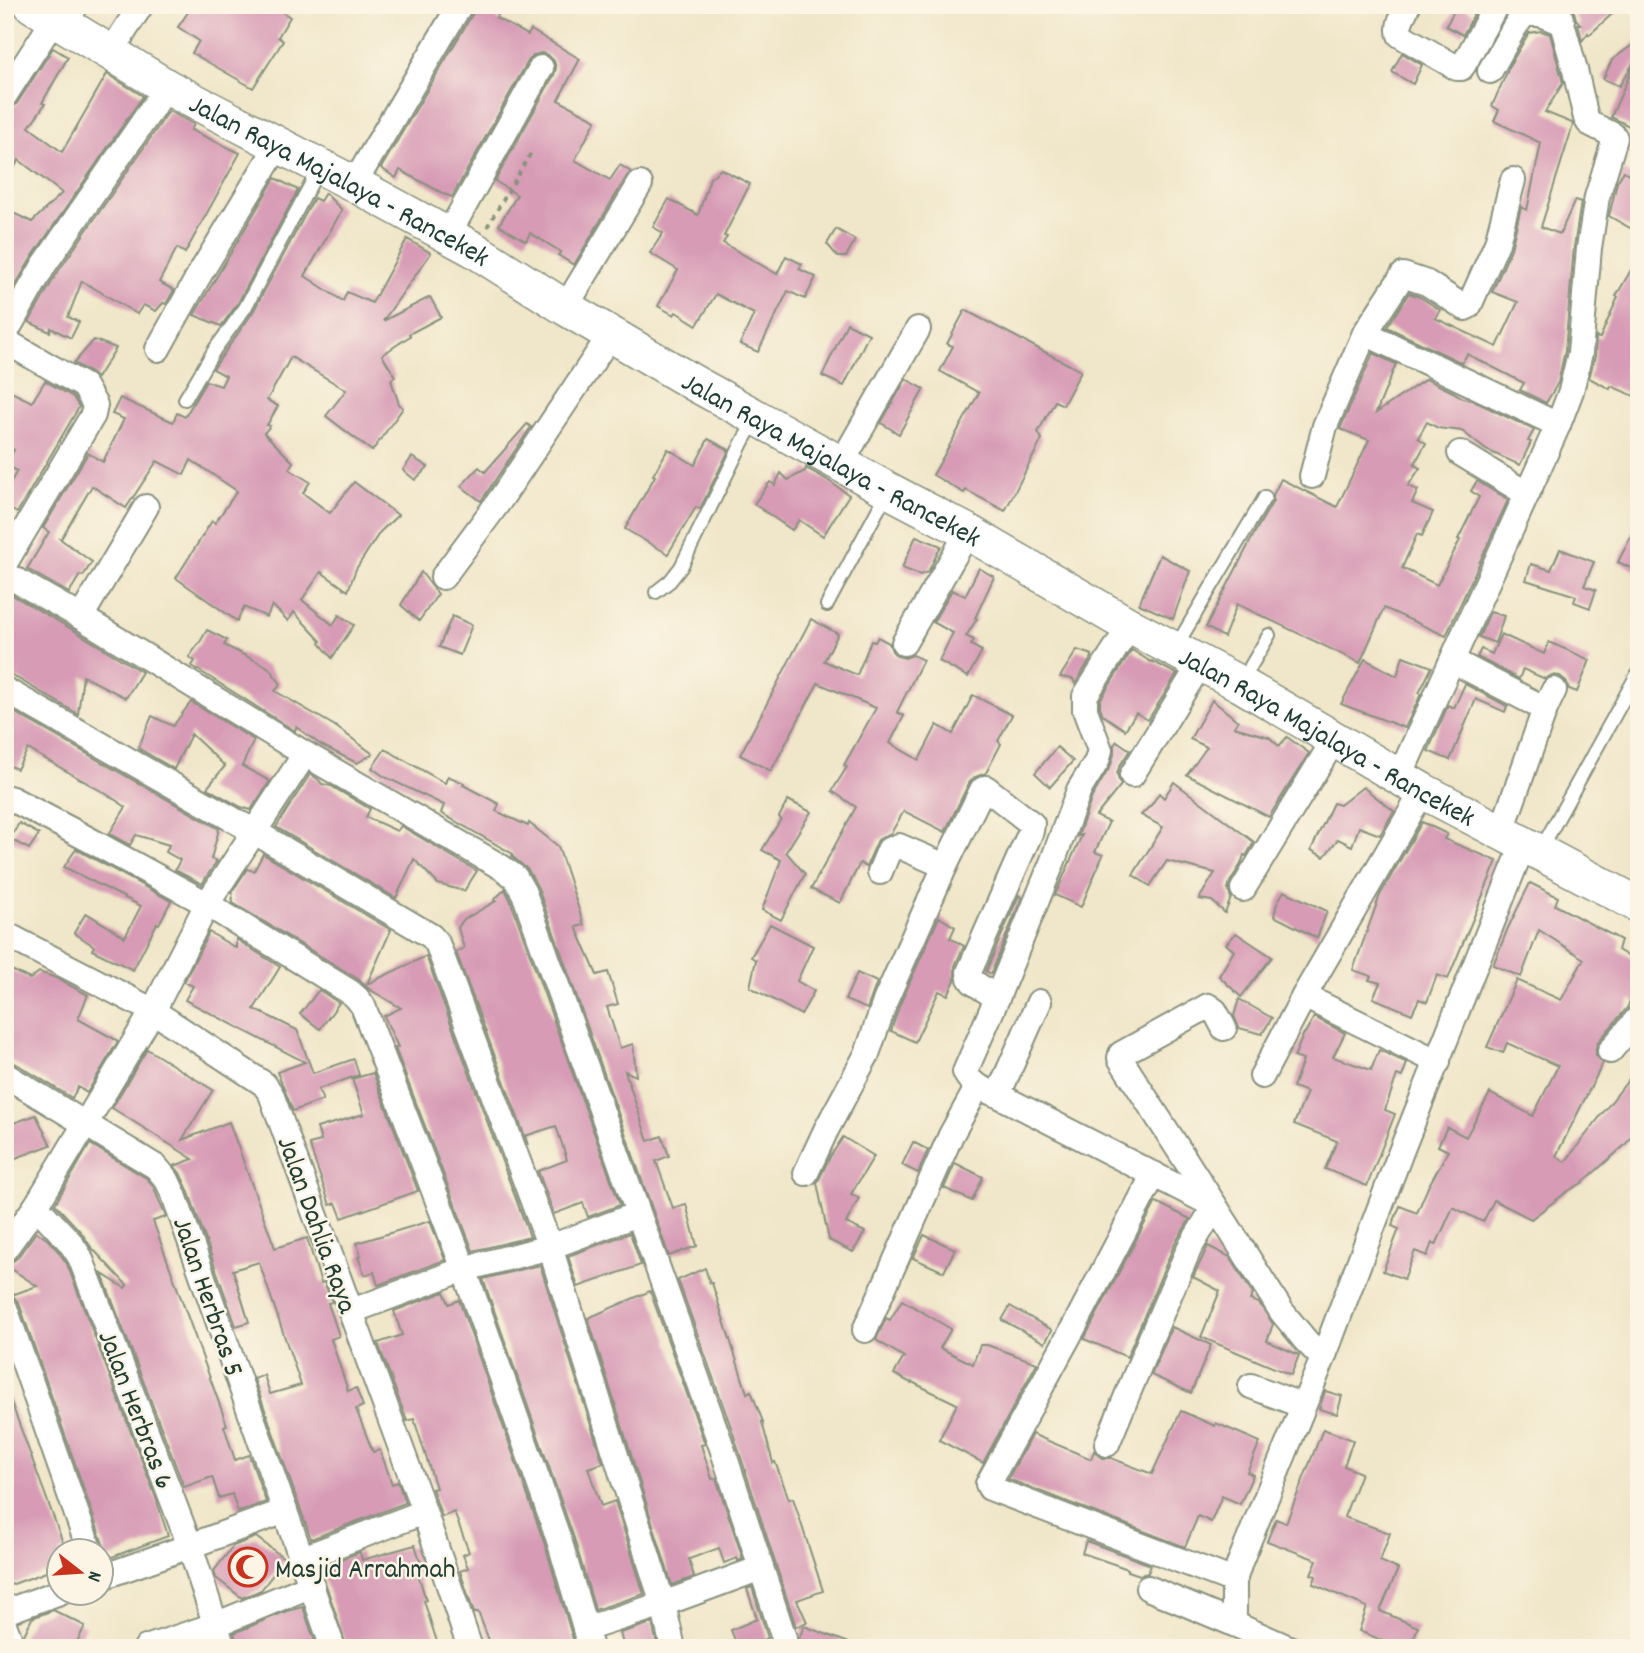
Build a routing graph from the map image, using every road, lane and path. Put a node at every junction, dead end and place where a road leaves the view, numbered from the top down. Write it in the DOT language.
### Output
graph roads {
  1 [pos="141,5"];
  2 [pos="460,5"];
  3 [pos="1408,5"];
  4 [pos="1496,5"];
  5 [pos="57,13"];
  6 [pos="1560,14"];
  7 [pos="111,52"];
  8 [pos="541,68"];
  9 [pos="1490,71"];
  10 [pos="167,87"];
  11 [pos="5,95"];
  12 [pos="278,145"];
  13 [pos="531,153"];
  14 [pos="320,167"];
  15 [pos="1513,180"];
  16 [pos="354,184"];
  17 [pos="639,184"];
  18 [pos="460,242"];
  19 [pos="566,308"];
  20 [pos="918,329"];
  21 [pos="1365,332"];
  22 [pos="5,334"];
  23 [pos="611,334"];
  24 [pos="5,341"];
  25 [pos="158,349"];
  26 [pos="185,399"];
  27 [pos="756,417"];
  28 [pos="1558,425"];
  29 [pos="1460,453"];
  30 [pos="841,464"];
  31 [pos="1312,476"];
  32 [pos="888,490"];
  33 [pos="1527,494"];
  34 [pos="1265,497"];
  35 [pos="146,507"];
  36 [pos="968,532"];
  37 [pos="5,563"];
  38 [pos="5,574"];
  39 [pos="443,577"];
  40 [pos="656,592"];
  41 [pos="827,605"];
  42 [pos="81,617"];
  43 [pos="1130,626"];
  44 [pos="1269,635"];
  45 [pos="904,643"];
  46 [pos="1188,656"];
  47 [pos="1453,661"];
  48 [pos="1639,671"];
  49 [pos="1240,684"];
  50 [pos="1639,687"];
  51 [pos="5,690"];
  52 [pos="1334,740"];
  53 [pos="305,754"];
  54 [pos="1132,775"];
  55 [pos="1411,785"];
  56 [pos="5,797"];
  57 [pos="255,832"];
  58 [pos="1527,847"];
  59 [pos="946,866"];
  60 [pos="880,872"];
  61 [pos="1243,889"];
  62 [pos="207,904"];
  63 [pos="1639,905"];
  64 [pos="5,934"];
  65 [pos="1304,996"];
  66 [pos="998,998"];
  67 [pos="1039,1002"];
  68 [pos="153,1011"];
  69 [pos="1639,1017"];
  70 [pos="1224,1028"];
  71 [pos="1610,1051"];
  72 [pos="1438,1062"];
  73 [pos="5,1075"];
  74 [pos="1262,1076"];
  75 [pos="988,1091"];
  76 [pos="85,1124"];
  77 [pos="806,1174"];
  78 [pos="1154,1174"];
  79 [pos="36,1206"];
  80 [pos="1215,1206"];
  81 [pos="638,1214"];
  82 [pos="550,1247"];
  83 [pos="5,1249"];
  84 [pos="464,1269"];
  85 [pos="5,1308"];
  86 [pos="352,1311"];
  87 [pos="865,1330"];
  88 [pos="1323,1358"];
  89 [pos="1251,1386"];
  90 [pos="1303,1406"];
  91 [pos="1107,1444"];
  92 [pos="285,1511"];
  93 [pos="425,1512"];
  94 [pos="85,1538"];
  95 [pos="190,1546"];
  96 [pos="303,1558"];
  97 [pos="761,1568"];
  98 [pos="116,1572"];
  99 [pos="1234,1581"];
  100 [pos="312,1586"];
  101 [pos="1148,1588"];
  102 [pos="46,1597"];
  103 [pos="663,1604"];
  104 [pos="5,1612"];
  105 [pos="1234,1624"];
  106 [pos="5,1627"];
  107 [pos="219,1637"];
  108 [pos="588,1639"];
  109 [pos="13,1648"];
  110 [pos="146,1648"];
  111 [pos="333,1648"];
  112 [pos="470,1648"];
  113 [pos="673,1648"];
  114 [pos="784,1648"];
  115 [pos="1289,1648"];
  1 -- 7 [label="street"];
  2 -- 16 [label="street"];
  3 -- 4 [label="street"];
  5 -- 7 [label="main road, Jalan Raya Majalaya - Rancekek"];
  5 -- 11 [label="street"];
  6 -- 9 [label="street"];
  6 -- 28 [label="street"];
  7 -- 10 [label="main road, Jalan Raya Majalaya - Rancekek"];
  8 -- 18 [label="street"];
  10 -- 12 [label="main road, Jalan Raya Majalaya - Rancekek"];
  10 -- 22 [label="street"];
  12 -- 14 [label="main road, Jalan Raya Majalaya - Rancekek"];
  12 -- 25 [label="street"];
  13 -- 18 [label="path"];
  14 -- 16 [label="main road, Jalan Raya Majalaya - Rancekek"];
  14 -- 26 [label="lane"];
  15 -- 21 [label="street"];
  16 -- 18 [label="main road, Jalan Raya Majalaya - Rancekek"];
  17 -- 19 [label="street"];
  18 -- 19 [label="main road, Jalan Raya Majalaya - Rancekek"];
  19 -- 23 [label="main road, Jalan Raya Majalaya - Rancekek"];
  20 -- 30 [label="street"];
  21 -- 28 [label="street"];
  21 -- 31 [label="street"];
  23 -- 27 [label="main road, Jalan Raya Majalaya - Rancekek"];
  23 -- 39 [label="street"];
  24 -- 37 [label="street"];
  27 -- 30 [label="main road, Jalan Raya Majalaya - Rancekek"];
  27 -- 40 [label="lane"];
  28 -- 33 [label="street"];
  29 -- 33 [label="street"];
  30 -- 32 [label="main road, Jalan Raya Majalaya - Rancekek"];
  32 -- 36 [label="main road, Jalan Raya Majalaya - Rancekek"];
  32 -- 41 [label="lane"];
  33 -- 47 [label="street"];
  34 -- 46 [label="lane"];
  35 -- 42 [label="street"];
  36 -- 43 [label="main road, Jalan Raya Majalaya - Rancekek"];
  36 -- 45 [label="street"];
  38 -- 42 [label="street"];
  42 -- 53 [label="street"];
  43 -- 46 [label="main road, Jalan Raya Majalaya - Rancekek"];
  43 -- 66 [label="street"];
  44 -- 49 [label="lane"];
  46 -- 49 [label="main road, Jalan Raya Majalaya - Rancekek"];
  46 -- 54 [label="street"];
  47 -- 55 [label="street"];
  47 -- 58 [label="street"];
  48 -- 58 [label="lane"];
  49 -- 52 [label="main road, Jalan Raya Majalaya - Rancekek"];
  50 -- 58 [label="lane"];
  51 -- 57 [label="street"];
  52 -- 55 [label="main road, Jalan Raya Majalaya - Rancekek"];
  52 -- 61 [label="street"];
  53 -- 57 [label="street"];
  53 -- 81 [label="street"];
  55 -- 58 [label="main road, Jalan Raya Majalaya - Rancekek"];
  55 -- 65 [label="street"];
  56 -- 62 [label="street"];
  57 -- 62 [label="street"];
  57 -- 82 [label="street"];
  58 -- 63 [label="main road, Jalan Raya Majalaya - Rancekek"];
  58 -- 72 [label="street"];
  59 -- 60 [label="street"];
  59 -- 66 [label="street"];
  59 -- 77 [label="street"];
  62 -- 68 [label="street"];
  62 -- 84 [label="street"];
  64 -- 68 [label="street, Jalan Dahlia Raya"];
  65 -- 72 [label="street"];
  65 -- 74 [label="street"];
  66 -- 75 [label="street"];
  67 -- 75 [label="street"];
  68 -- 76 [label="street"];
  68 -- 86 [label="street, Jalan Dahlia Raya"];
  69 -- 71 [label="street"];
  70 -- 80 [label="street"];
  72 -- 88 [label="street"];
  73 -- 76 [label="street, Jalan Herbras 5"];
  75 -- 78 [label="street"];
  75 -- 87 [label="street"];
  76 -- 79 [label="street"];
  76 -- 92 [label="street, Jalan Herbras 5"];
  78 -- 80 [label="street"];
  78 -- 99 [label="street"];
  79 -- 83 [label="street"];
  79 -- 95 [label="street, Jalan Herbras 6"];
  80 -- 88 [label="street"];
  80 -- 91 [label="street"];
  81 -- 82 [label="street"];
  81 -- 97 [label="street"];
  82 -- 84 [label="street"];
  82 -- 103 [label="street"];
  84 -- 86 [label="street"];
  84 -- 108 [label="street"];
  85 -- 94 [label="street"];
  86 -- 93 [label="street, Jalan Dahlia Raya"];
  88 -- 90 [label="street"];
  89 -- 90 [label="street"];
  90 -- 99 [label="street"];
  92 -- 95 [label="street"];
  92 -- 96 [label="street, Jalan Herbras 5"];
  93 -- 96 [label="street"];
  93 -- 112 [label="street, Jalan Dahlia Raya"];
  95 -- 98 [label="street"];
  95 -- 107 [label="street, Jalan Herbras 6"];
  96 -- 100 [label="street, Jalan Herbras 5"];
  97 -- 103 [label="street"];
  97 -- 114 [label="street"];
  99 -- 105 [label="street"];
  100 -- 107 [label="street"];
  100 -- 111 [label="street, Jalan Herbras 5"];
  101 -- 105 [label="street"];
  102 -- 104 [label="street"];
  103 -- 108 [label="street"];
  103 -- 113 [label="street"];
  105 -- 115 [label="street"];
  106 -- 109 [label="street"];
  107 -- 110 [label="street"];
}
